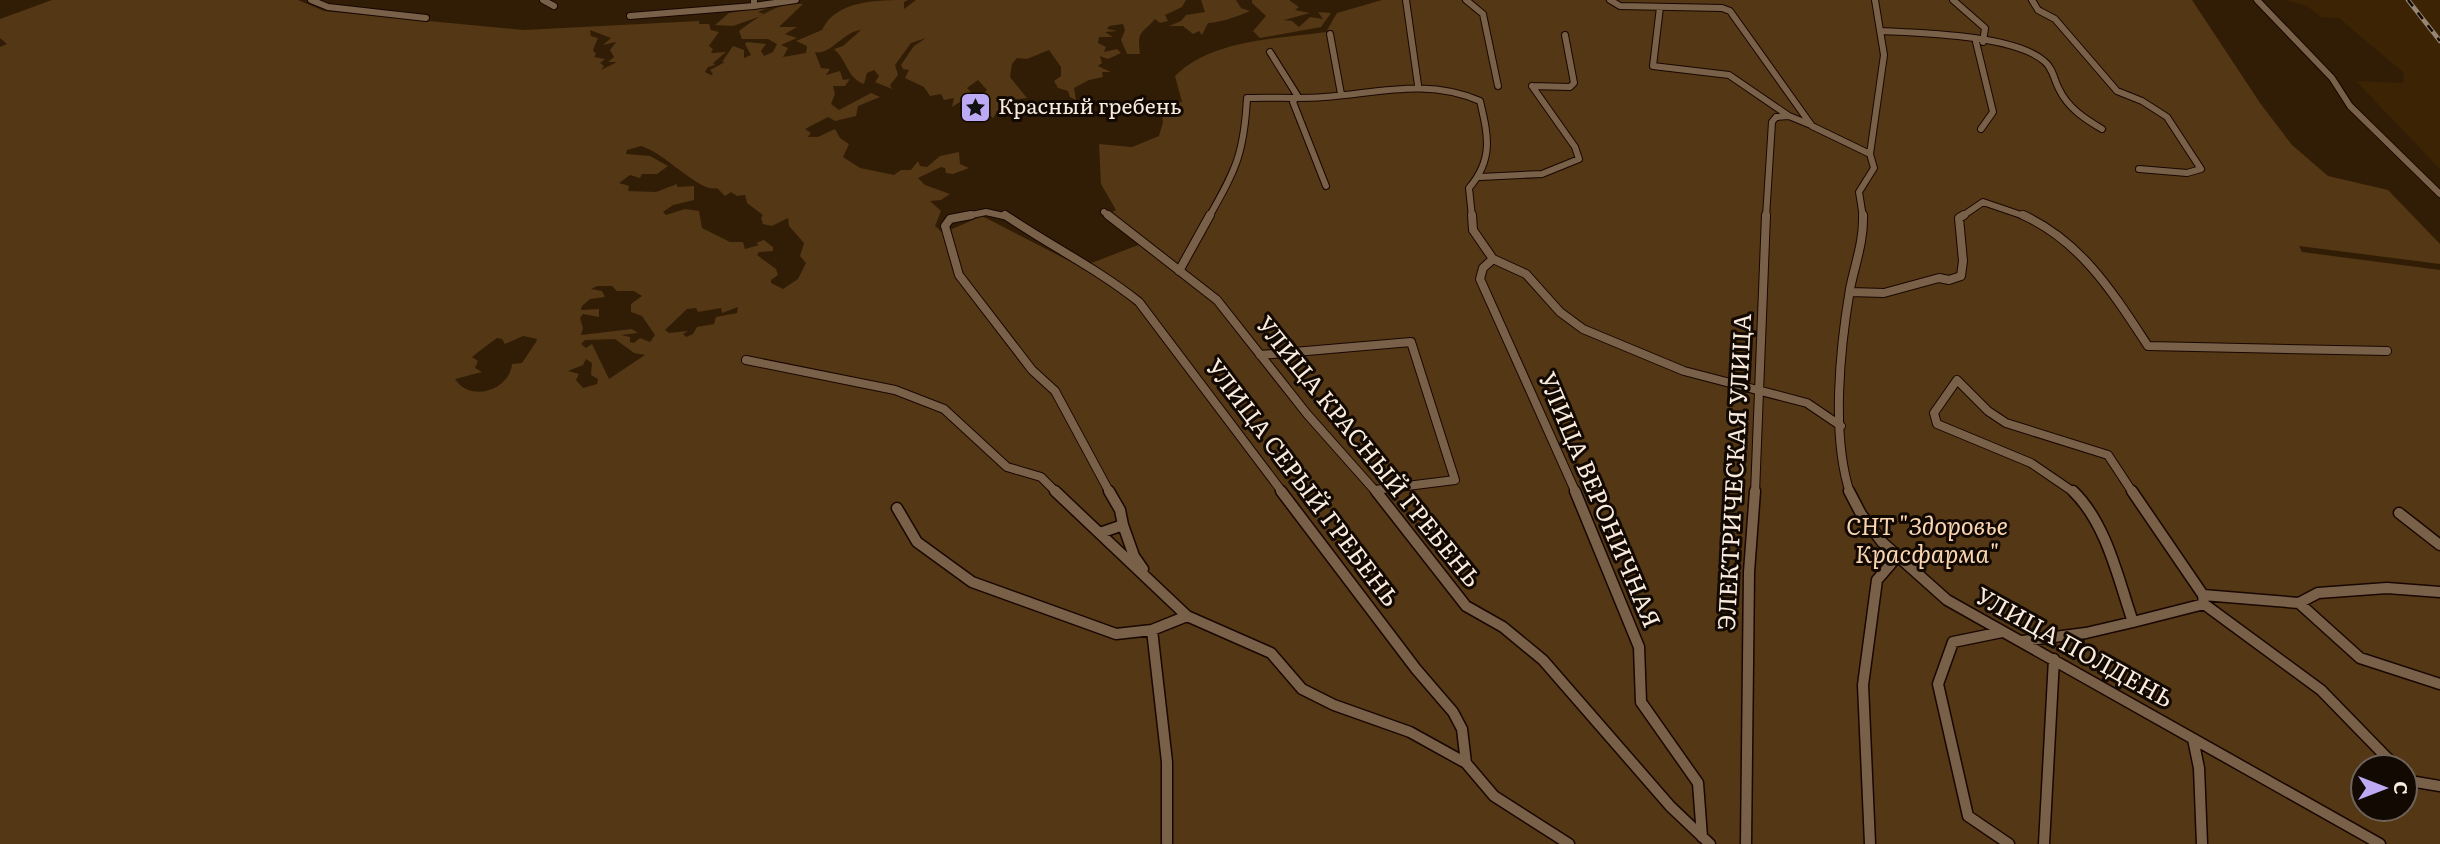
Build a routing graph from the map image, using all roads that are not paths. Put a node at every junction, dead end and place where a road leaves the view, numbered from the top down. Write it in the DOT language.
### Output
graph roads {
  1 [pos="311,0"];
  2 [pos="543,0"];
  3 [pos="796,0"];
  4 [pos="1406,0"];
  5 [pos="1466,0"];
  6 [pos="1610,0"];
  7 [pos="1875,0"];
  8 [pos="1953,0"];
  9 [pos="2032,0"];
  10 [pos="2257,0"];
  11 [pos="754,3"];
  12 [pos="554,6"];
  13 [pos="1660,7"];
  14 [pos="630,16"];
  15 [pos="426,18"];
  16 [pos="1881,31"];
  17 [pos="1330,34"];
  18 [pos="1564,35"];
  19 [pos="1980,42"];
  20 [pos="1270,52"];
  21 [pos="1419,85"];
  22 [pos="1498,86"];
  23 [pos="1341,94"];
  24 [pos="1298,97"];
  25 [pos="1789,116"];
  26 [pos="1812,126"];
  27 [pos="1981,129"];
  28 [pos="2102,129"];
  29 [pos="1870,154"];
  30 [pos="2138,169"];
  31 [pos="1480,177"];
  32 [pos="1326,186"];
  33 [pos="2440,194"];
  34 [pos="1104,212"];
  35 [pos="1493,259"];
  36 [pos="1179,271"];
  37 [pos="1850,292"];
  38 [pos="2387,351"];
  39 [pos="1260,355"];
  40 [pos="747,360"];
  41 [pos="1757,390"];
  42 [pos="1841,426"];
  43 [pos="1375,490"];
  44 [pos="897,508"];
  45 [pos="2399,513"];
  46 [pos="1123,525"];
  47 [pos="1100,533"];
  48 [pos="2440,545"];
  49 [pos="1896,558"];
  50 [pos="1150,579"];
  51 [pos="2440,592"];
  52 [pos="2203,599"];
  53 [pos="2299,603"];
  54 [pos="1187,616"];
  55 [pos="2133,622"];
  56 [pos="1152,630"];
  57 [pos="2002,632"];
  58 [pos="2020,642"];
  59 [pos="2054,659"];
  60 [pos="2440,684"];
  61 [pos="2193,739"];
  62 [pos="2382,753"];
  63 [pos="1466,762"];
  64 [pos="2419,782"];
  65 [pos="2440,786"];
  66 [pos="1706,840"];
  67 [pos="1167,844"];
  68 [pos="1569,844"];
  69 [pos="1746,844"];
  70 [pos="1870,844"];
  71 [pos="2010,844"];
  72 [pos="2044,844"];
  73 [pos="2202,844"];
  74 [pos="2379,844"];
  1 -- 15 [label="street"];
  2 -- 12 [label="street"];
  3 -- 11 [label="street"];
  4 -- 21 [label="street"];
  5 -- 22 [label="street"];
  6 -- 13 [label="street"];
  7 -- 16 [label="street, УЛИЦА ПОЛДЕНЬ"];
  8 -- 19 [label="street"];
  9 -- 30 [label="street"];
  10 -- 33 [label="street"];
  11 -- 14 [label="street"];
  13 -- 25 [label="street"];
  13 -- 26 [label="street"];
  16 -- 19 [label="street"];
  16 -- 29 [label="street, УЛИЦА ПОЛДЕНЬ"];
  17 -- 23 [label="street"];
  18 -- 31 [label="street"];
  19 -- 27 [label="street"];
  19 -- 28 [label="street"];
  20 -- 24 [label="street"];
  21 -- 23 [label="street"];
  21 -- 31 [label="street"];
  23 -- 24 [label="street"];
  24 -- 32 [label="street"];
  24 -- 36 [label="street"];
  25 -- 26 [label="street"];
  25 -- 41 [label="street, ЭЛЕКТРИЧЕСКАЯ УЛИЦА"];
  26 -- 29 [label="street"];
  29 -- 37 [label="street, УЛИЦА ПОЛДЕНЬ"];
  31 -- 35 [label="street"];
  34 -- 36 [label="street, УЛИЦА КРАСНЫЙ ГРЕБЕНЬ"];
  35 -- 41 [label="street"];
  35 -- 66 [label="street, УЛИЦА ВЕРОНИЧНАЯ"];
  36 -- 39 [label="street, УЛИЦА КРАСНЫЙ ГРЕБЕНЬ"];
  37 -- 38 [label="street"];
  37 -- 42 [label="street, УЛИЦА ПОЛДЕНЬ"];
  39 -- 43 [label="street, УЛИЦА КРАСНЫЙ ГРЕБЕНЬ"];
  39 -- 43 [label="street"];
  40 -- 47 [label="street"];
  41 -- 42 [label="street"];
  41 -- 69 [label="street, ЭЛЕКТРИЧЕСКАЯ УЛИЦА"];
  42 -- 49 [label="street, УЛИЦА ПОЛДЕНЬ"];
  43 -- 66 [label="street, УЛИЦА КРАСНЫЙ ГРЕБЕНЬ"];
  44 -- 56 [label="street"];
  45 -- 48 [label="street"];
  46 -- 47 [label="street"];
  46 -- 50 [label="street"];
  46 -- 63 [label="street, УЛИЦА СЕРЫЙ ГРЕБЕНЬ"];
  47 -- 50 [label="street"];
  49 -- 57 [label="street, УЛИЦА ПОЛДЕНЬ"];
  49 -- 70 [label="street"];
  50 -- 54 [label="street"];
  51 -- 53 [label="street"];
  52 -- 53 [label="street"];
  52 -- 55 [label="street"];
  52 -- 55 [label="street"];
  52 -- 62 [label="street"];
  53 -- 60 [label="street"];
  54 -- 56 [label="street"];
  54 -- 63 [label="street"];
  55 -- 58 [label="street"];
  56 -- 67 [label="street"];
  57 -- 58 [label="street, УЛИЦА ПОЛДЕНЬ"];
  57 -- 71 [label="street"];
  58 -- 59 [label="street, УЛИЦА ПОЛДЕНЬ"];
  59 -- 61 [label="street, УЛИЦА ПОЛДЕНЬ"];
  59 -- 72 [label="street"];
  61 -- 73 [label="street"];
  61 -- 74 [label="street, УЛИЦА ПОЛДЕНЬ"];
  63 -- 68 [label="street"];
  64 -- 65 [label="street"];
}
